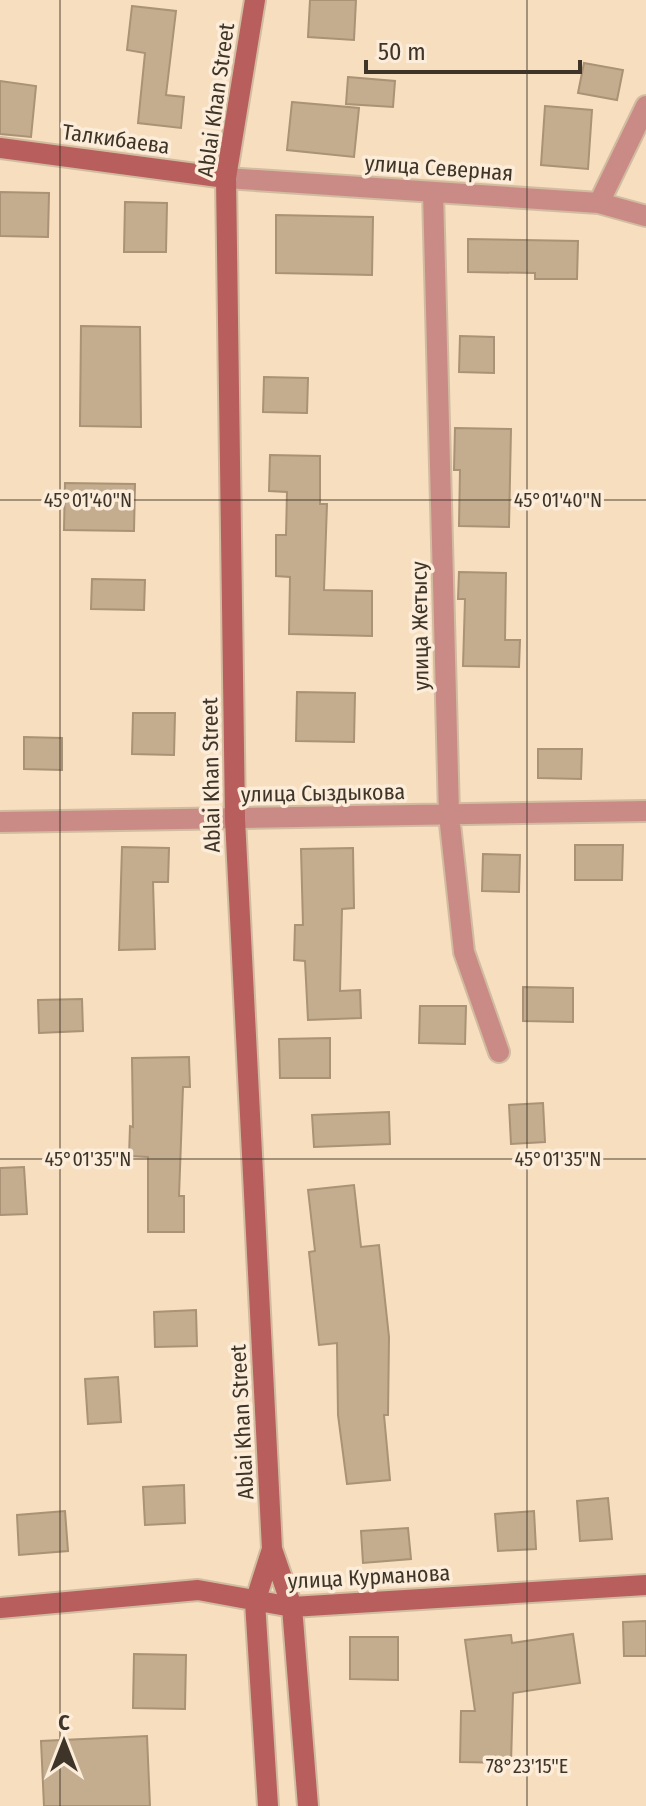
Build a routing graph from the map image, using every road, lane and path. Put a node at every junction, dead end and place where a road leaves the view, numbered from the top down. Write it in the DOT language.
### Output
graph roads {
  1 [pos="255,0"];
  2 [pos="646,106"];
  3 [pos="0,148"];
  4 [pos="226,178"];
  5 [pos="433,192"];
  6 [pos="599,203"];
  7 [pos="646,216"];
  8 [pos="646,811"];
  9 [pos="449,815"];
  10 [pos="235,819"];
  11 [pos="0,822"];
  12 [pos="499,1052"];
  13 [pos="272,1549"];
  14 [pos="646,1585"];
  15 [pos="255,1602"];
  16 [pos="292,1607"];
  17 [pos="0,1608"];
  18 [pos="268,1806"];
  19 [pos="308,1806"];
  1 -- 4 [label="street, Ablai Khan Street"];
  2 -- 6 [label="street"];
  3 -- 4 [label="street, Талкибаева"];
  4 -- 5 [label="street, улица Северная"];
  4 -- 10 [label="street, Ablai Khan Street"];
  5 -- 6 [label="street, улица Северная"];
  5 -- 9 [label="street, улица Жетысу"];
  6 -- 7 [label="street, улица Северная"];
  8 -- 9 [label="street, улица Сыздыкова"];
  9 -- 10 [label="street, улица Сыздыкова"];
  9 -- 12 [label="street, улица Жетысу"];
  10 -- 11 [label="street, улица Сыздыкова"];
  10 -- 13 [label="street, Ablai Khan Street"];
  13 -- 15 [label="street, Ablai Khan Street"];
  13 -- 16 [label="street, Ablai Khan Street"];
  14 -- 16 [label="street, улица Курманова"];
  15 -- 16 [label="street, улица Курманова"];
  15 -- 17 [label="street, улица Курманова"];
  15 -- 18 [label="street, Ablai Khan Street"];
  16 -- 19 [label="street, Ablai Khan Street"];
}
